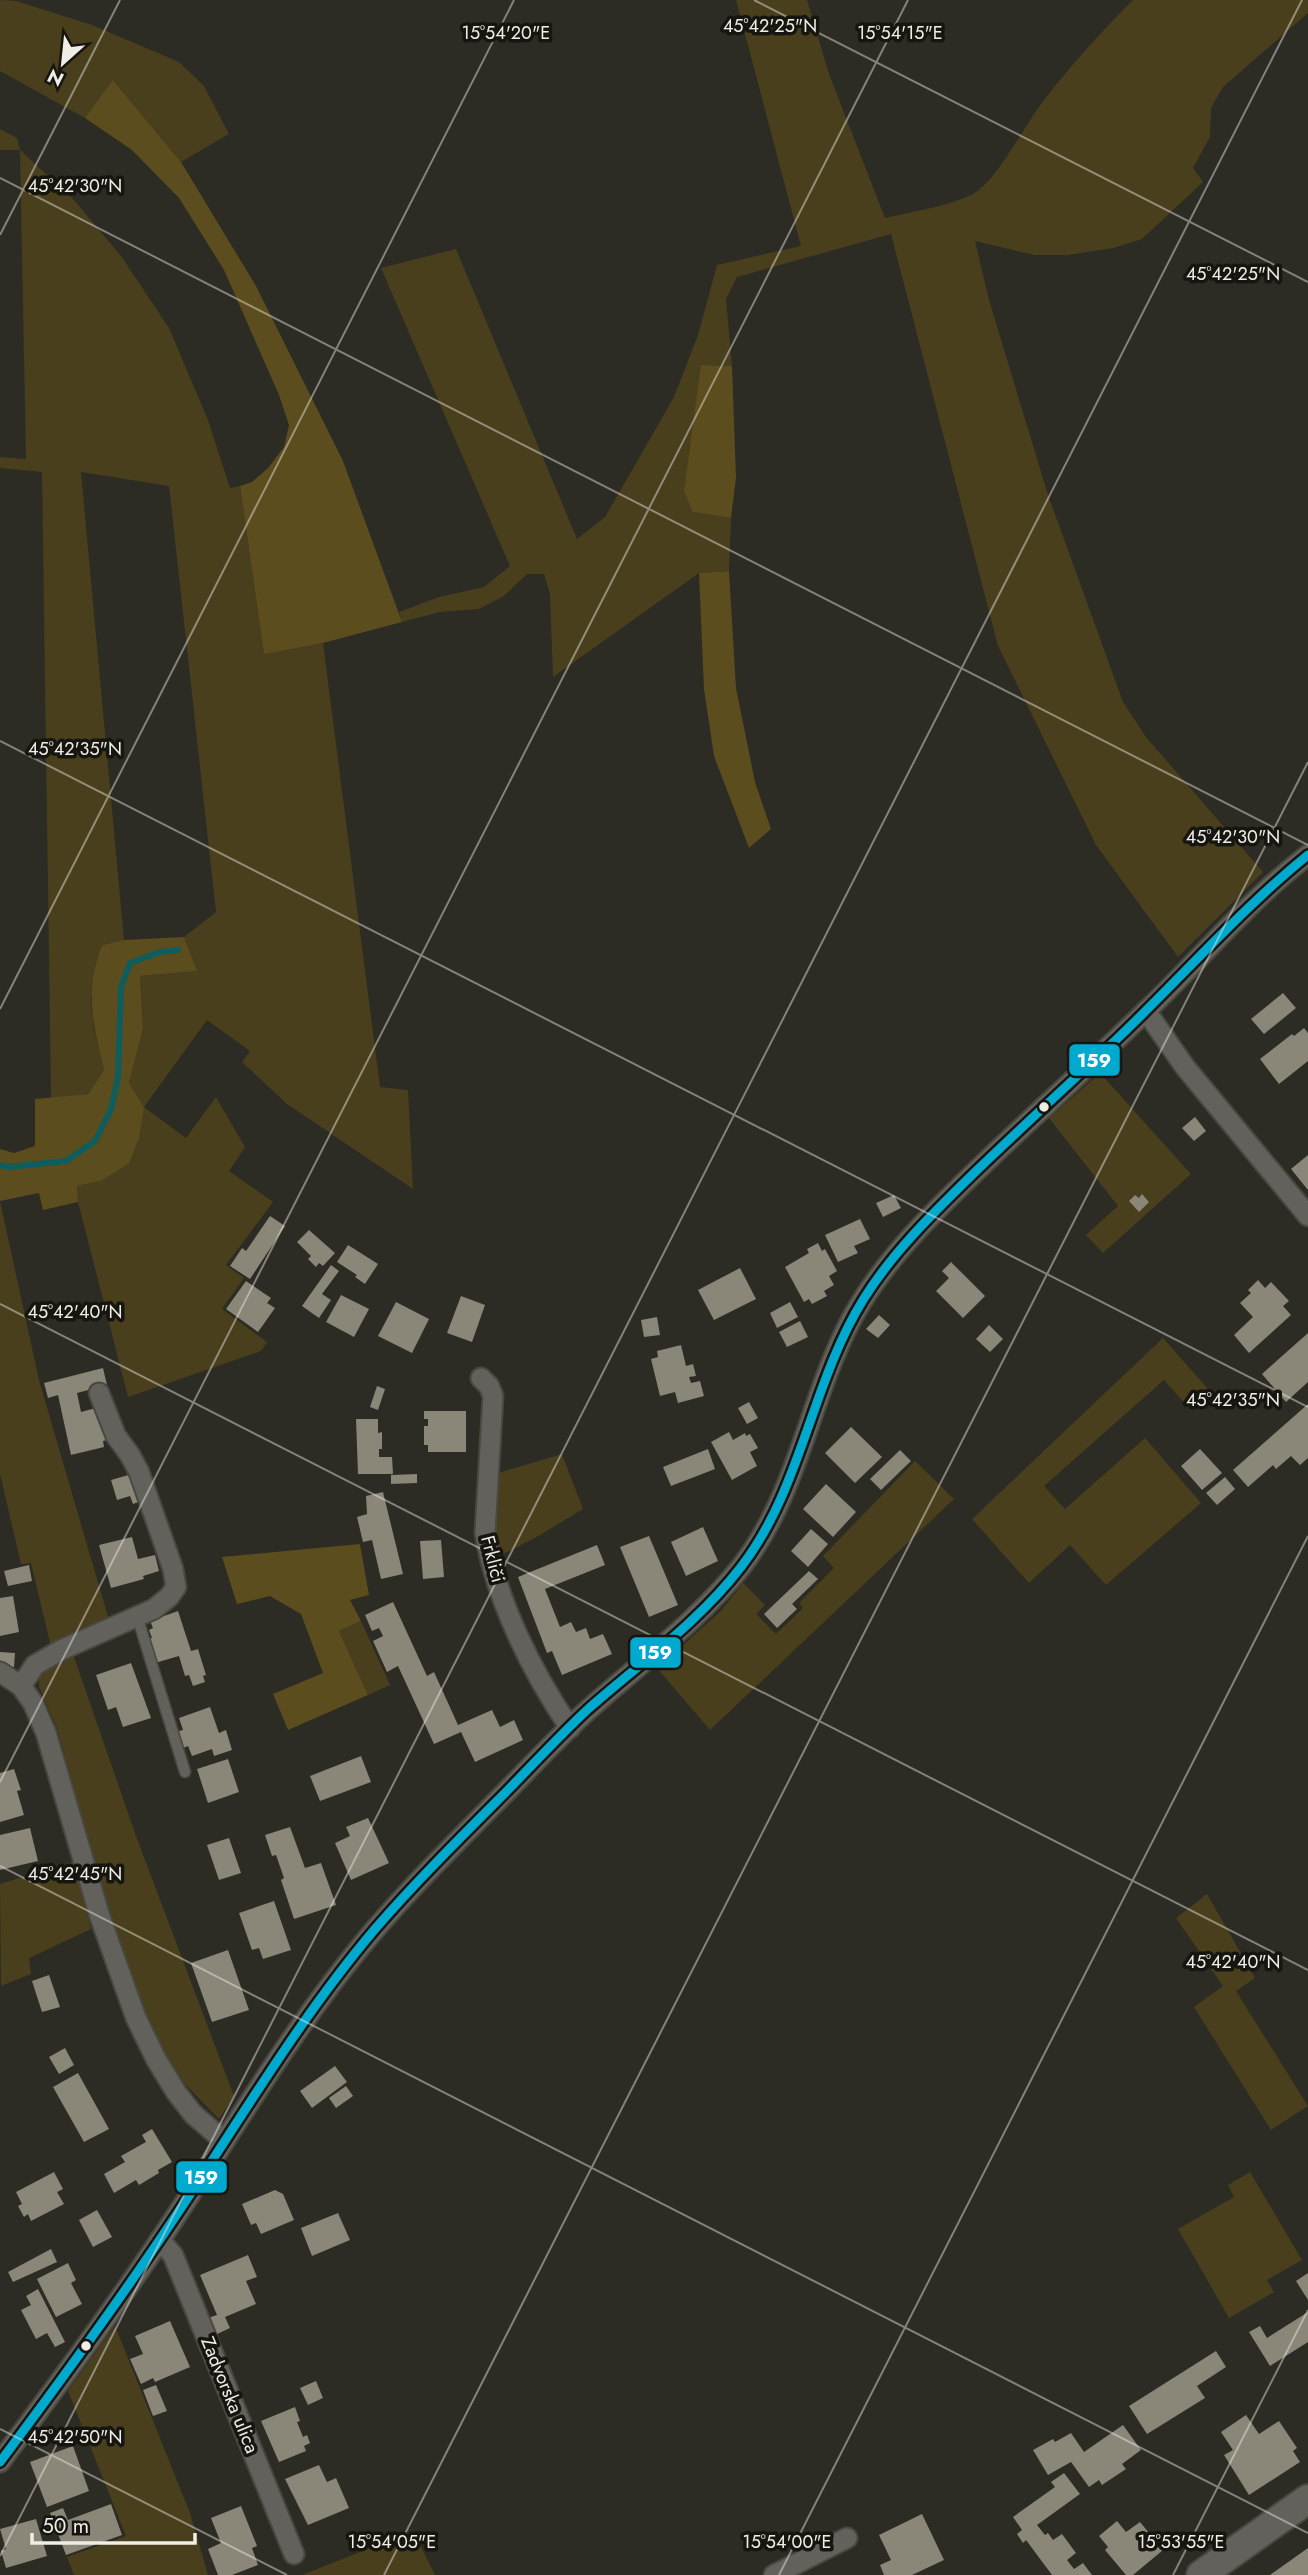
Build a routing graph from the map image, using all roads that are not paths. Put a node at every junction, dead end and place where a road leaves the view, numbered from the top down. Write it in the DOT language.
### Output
graph roads {
  1 [pos="1308,855"];
  2 [pos="1146,1011"];
  3 [pos="1308,1216"];
  4 [pos="481,1378"];
  5 [pos="99,1394"];
  6 [pos="138,1616"];
  7 [pos="0,1672"];
  8 [pos="21,1686"];
  9 [pos="570,1728"];
  10 [pos="185,1772"];
  11 [pos="224,2141"];
  12 [pos="160,2240"];
  13 [pos="0,2462"];
  14 [pos="1308,2499"];
  15 [pos="847,2538"];
  16 [pos="294,2554"];
  17 [pos="774,2575"];
  18 [pos="1201,2575"];
  1 -- 2 [label="street"];
  2 -- 3 [label="street"];
  2 -- 9 [label="street"];
  4 -- 9 [label="street, Frkliči"];
  5 -- 6 [label="street"];
  6 -- 8 [label="street"];
  6 -- 10 [label="lane"];
  7 -- 8 [label="street"];
  8 -- 11 [label="street"];
  9 -- 11 [label="street"];
  11 -- 12 [label="street"];
  12 -- 13 [label="street"];
  12 -- 16 [label="street, Zadvorska ulica"];
  14 -- 18 [label="main road"];
  15 -- 17 [label="street"];
}
